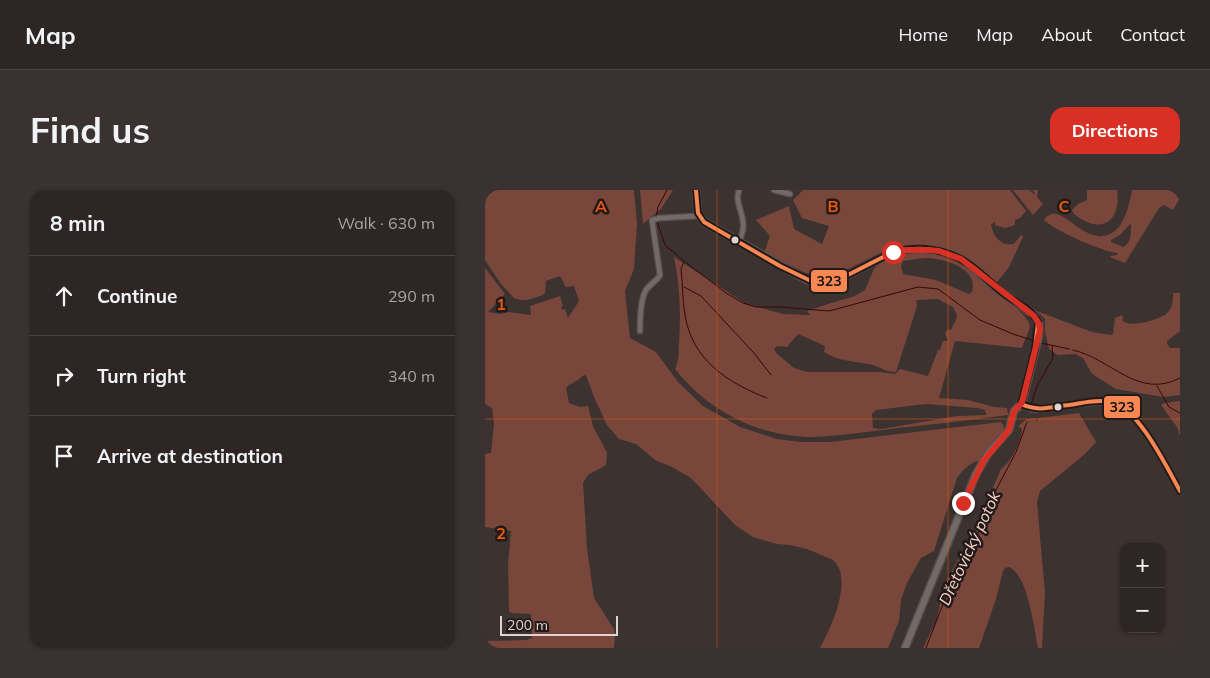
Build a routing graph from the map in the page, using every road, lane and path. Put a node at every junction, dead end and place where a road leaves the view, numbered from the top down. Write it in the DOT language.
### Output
graph roads {
  1 [pos="696,190"];
  2 [pos="739,190"];
  3 [pos="774,190"];
  4 [pos="790,194"];
  5 [pos="699,216"];
  6 [pos="739,241"];
  7 [pos="640,331"];
  8 [pos="1021,404"];
  9 [pos="1180,491"];
  10 [pos="905,648"];
  1 -- 5 [label="main road"];
  2 -- 6 [label="street"];
  3 -- 4 [label="street"];
  5 -- 6 [label="main road"];
  5 -- 7 [label="street"];
  6 -- 8 [label="main road"];
  8 -- 9 [label="street"];
  8 -- 10 [label="main road"];
}
